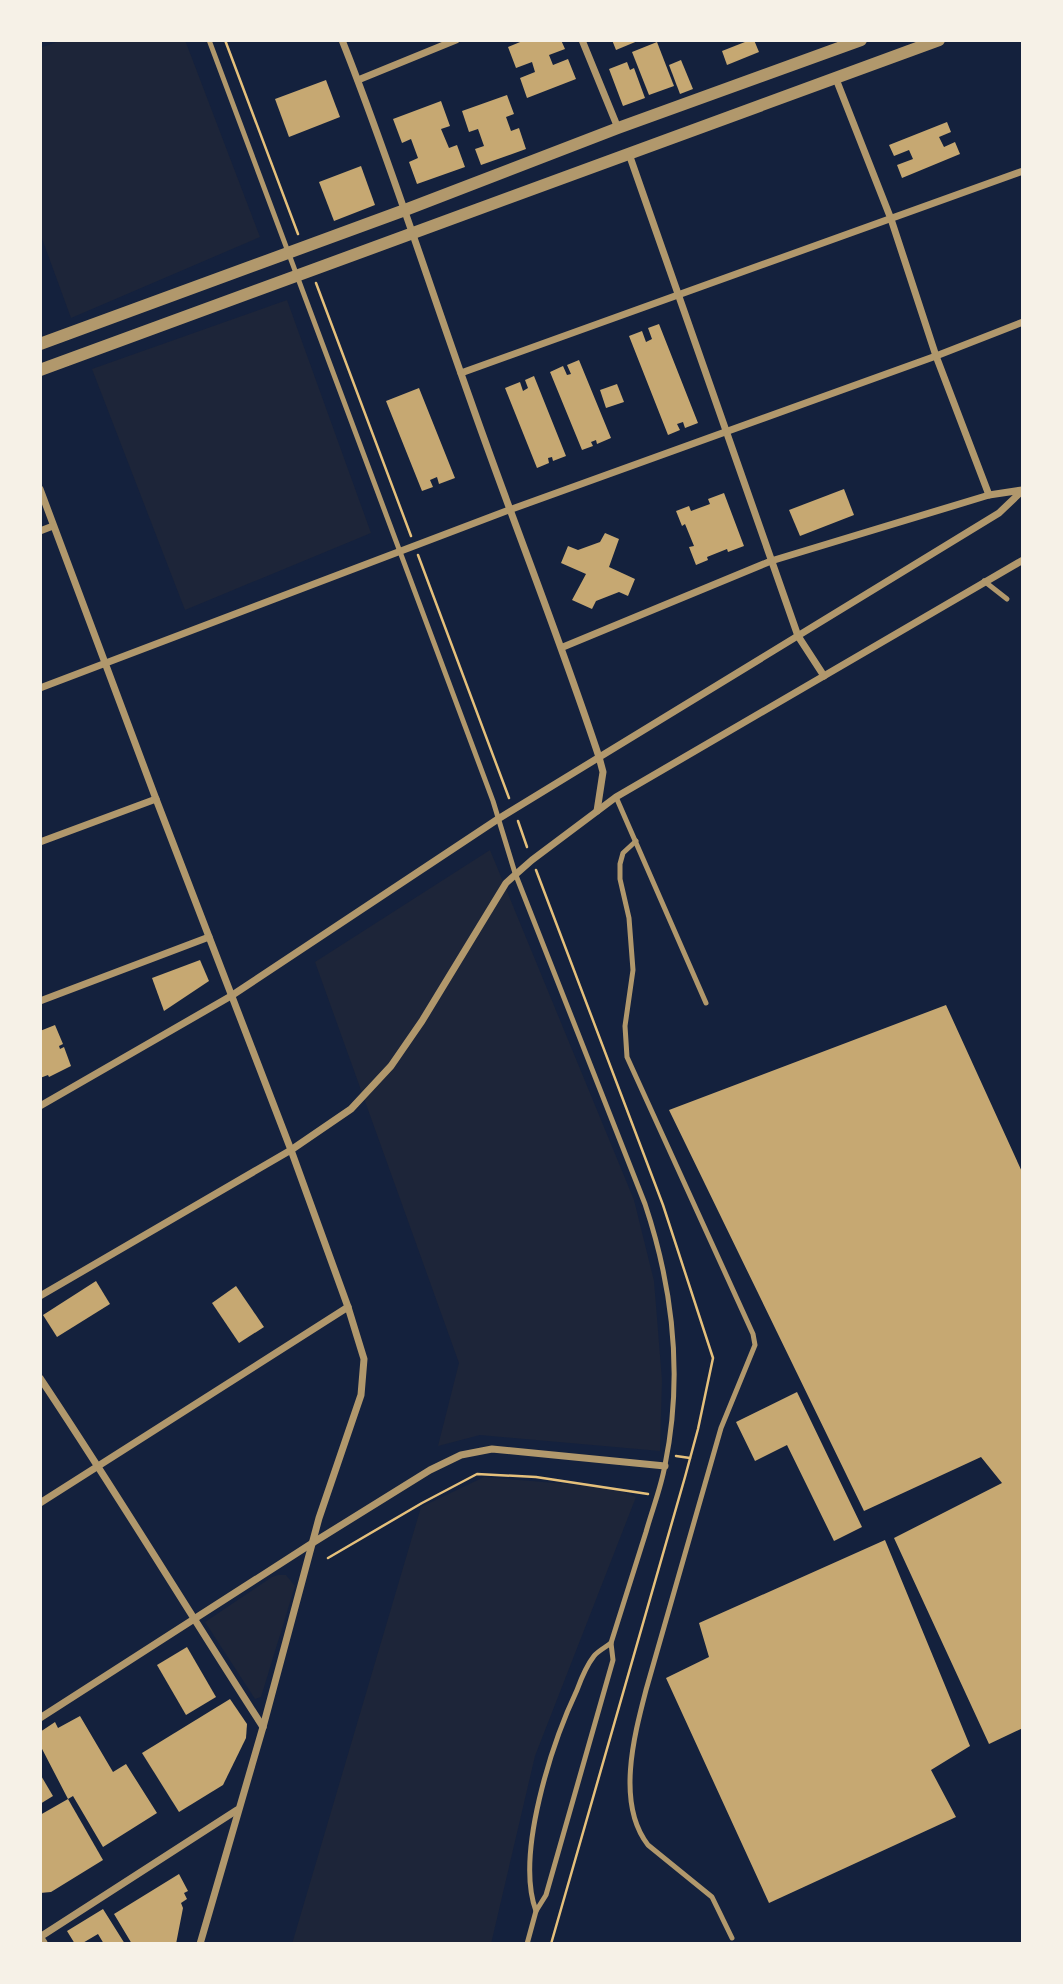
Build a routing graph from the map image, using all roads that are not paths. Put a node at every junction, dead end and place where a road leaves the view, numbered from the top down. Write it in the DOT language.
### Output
graph roads {
  1 [pos="209,40"];
  2 [pos="342,40"];
  3 [pos="456,40"];
  4 [pos="582,40"];
  5 [pos="861,40"];
  6 [pos="939,40"];
  7 [pos="828,46"];
  8 [pos="836,79"];
  9 [pos="358,80"];
  10 [pos="618,128"];
  11 [pos="629,155"];
  12 [pos="1023,171"];
  13 [pos="405,210"];
  14 [pos="891,219"];
  15 [pos="412,233"];
  16 [pos="289,253"];
  17 [pos="297,275"];
  18 [pos="678,295"];
  19 [pos="1023,321"];
  20 [pos="40,344"];
  21 [pos="936,356"];
  22 [pos="40,370"];
  23 [pos="461,373"];
  24 [pos="727,430"];
  25 [pos="40,489"];
  26 [pos="1023,490"];
  27 [pos="989,495"];
  28 [pos="509,510"];
  29 [pos="53,526"];
  30 [pos="40,531"];
  31 [pos="401,551"];
  32 [pos="1023,560"];
  33 [pos="771,561"];
  34 [pos="984,581"];
  35 [pos="1007,599"];
  36 [pos="799,636"];
  37 [pos="563,647"];
  38 [pos="104,663"];
  39 [pos="824,676"];
  40 [pos="40,688"];
  41 [pos="600,757"];
  42 [pos="616,797"];
  43 [pos="156,799"];
  44 [pos="597,811"];
  45 [pos="498,819"];
  46 [pos="636,841"];
  47 [pos="40,842"];
  48 [pos="515,873"];
  49 [pos="209,937"];
  50 [pos="231,996"];
  51 [pos="40,1001"];
  52 [pos="706,1003"];
  53 [pos="40,1106"];
  54 [pos="291,1150"];
  55 [pos="40,1296"];
  56 [pos="348,1307"];
  57 [pos="40,1378"];
  58 [pos="99,1466"];
  59 [pos="665,1466"];
  60 [pos="40,1503"];
  61 [pos="314,1542"];
  62 [pos="193,1620"];
  63 [pos="611,1643"];
  64 [pos="40,1718"];
  65 [pos="263,1727"];
  66 [pos="237,1810"];
  67 [pos="536,1911"];
  68 [pos="732,1938"];
  69 [pos="41,1940"];
  70 [pos="200,1944"];
  71 [pos="527,1944"];
  1 -- 16 [label="lane"];
  2 -- 9 [label="street"];
  3 -- 9 [label="street"];
  4 -- 10 [label="street"];
  5 -- 7 [label="street"];
  6 -- 8 [label="street"];
  7 -- 10 [label="street"];
  8 -- 11 [label="street"];
  8 -- 14 [label="street"];
  9 -- 13 [label="street"];
  10 -- 13 [label="street"];
  11 -- 15 [label="street"];
  11 -- 18 [label="street"];
  12 -- 14 [label="street"];
  13 -- 15 [label="street"];
  13 -- 16 [label="street"];
  14 -- 18 [label="street"];
  14 -- 21 [label="street"];
  15 -- 17 [label="street"];
  15 -- 23 [label="street"];
  16 -- 17 [label="lane"];
  16 -- 20 [label="street"];
  17 -- 22 [label="street"];
  17 -- 31 [label="lane"];
  18 -- 23 [label="street"];
  18 -- 24 [label="street"];
  19 -- 21 [label="street"];
  21 -- 24 [label="street"];
  21 -- 27 [label="street"];
  23 -- 28 [label="street"];
  24 -- 28 [label="street"];
  24 -- 33 [label="street"];
  25 -- 29 [label="street"];
  26 -- 27 [label="street"];
  26 -- 36 [label="street"];
  27 -- 33 [label="street"];
  28 -- 31 [label="street"];
  28 -- 37 [label="street"];
  29 -- 30 [label="street"];
  29 -- 38 [label="street"];
  31 -- 38 [label="street"];
  31 -- 45 [label="lane"];
  32 -- 34 [label="street"];
  33 -- 36 [label="street"];
  33 -- 37 [label="street"];
  34 -- 35 [label="lane"];
  34 -- 39 [label="street"];
  36 -- 39 [label="street"];
  36 -- 41 [label="street"];
  37 -- 41 [label="street"];
  38 -- 40 [label="street"];
  38 -- 43 [label="street"];
  39 -- 42 [label="street"];
  41 -- 44 [label="street"];
  41 -- 45 [label="street"];
  42 -- 44 [label="street"];
  42 -- 46 [label="lane"];
  43 -- 47 [label="street"];
  43 -- 49 [label="street"];
  44 -- 48 [label="street"];
  45 -- 48 [label="lane"];
  45 -- 50 [label="street"];
  46 -- 52 [label="lane"];
  46 -- 68 [label="lane"];
  48 -- 54 [label="street"];
  48 -- 59 [label="lane"];
  49 -- 50 [label="street"];
  49 -- 51 [label="street"];
  50 -- 53 [label="street"];
  50 -- 54 [label="street"];
  54 -- 55 [label="street"];
  54 -- 56 [label="street"];
  56 -- 58 [label="street"];
  56 -- 61 [label="street"];
  57 -- 58 [label="street"];
  58 -- 60 [label="street"];
  58 -- 62 [label="street"];
  59 -- 61 [label="street"];
  59 -- 63 [label="lane"];
  61 -- 62 [label="street"];
  61 -- 65 [label="street"];
  62 -- 64 [label="street"];
  62 -- 65 [label="street"];
  63 -- 67 [label="lane"];
  63 -- 67 [label="lane"];
  65 -- 66 [label="street"];
  66 -- 69 [label="street"];
  66 -- 70 [label="street"];
  67 -- 71 [label="lane"];
}
